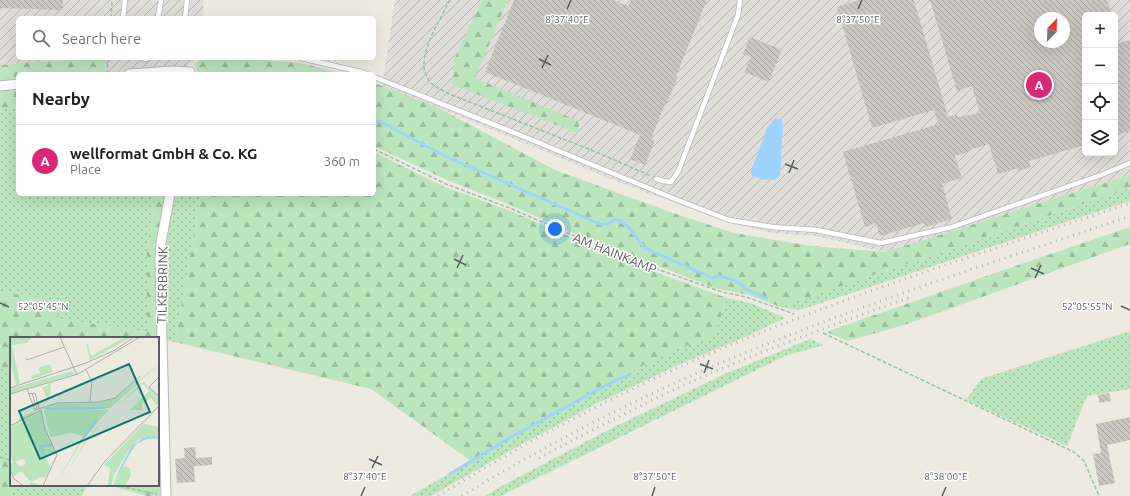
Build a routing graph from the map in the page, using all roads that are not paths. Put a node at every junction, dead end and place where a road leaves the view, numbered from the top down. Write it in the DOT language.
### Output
graph roads {
  1 [pos="125,0"];
  2 [pos="161,0"];
  3 [pos="187,0"];
  4 [pos="740,0"];
  5 [pos="123,16"];
  6 [pos="158,16"];
  7 [pos="185,16"];
  8 [pos="310,60"];
  9 [pos="158,72"];
  10 [pos="181,72"];
  11 [pos="361,72"];
  12 [pos="376,78"];
  13 [pos="16,84"];
  14 [pos="0,86"];
  15 [pos="1130,163"];
  16 [pos="656,179"];
  17 [pos="170,196"];
  18 [pos="162,495"];
  1 -- 5 [label="lane"];
  2 -- 6 [label="lane"];
  3 -- 7 [label="lane"];
  4 -- 16 [label="lane"];
  8 -- 11 [label="lane"];
  9 -- 10 [label="street"];
  12 -- 15 [label="lane"];
  13 -- 14 [label="street"];
  17 -- 18 [label="street, TILKERBRINK"];
}
